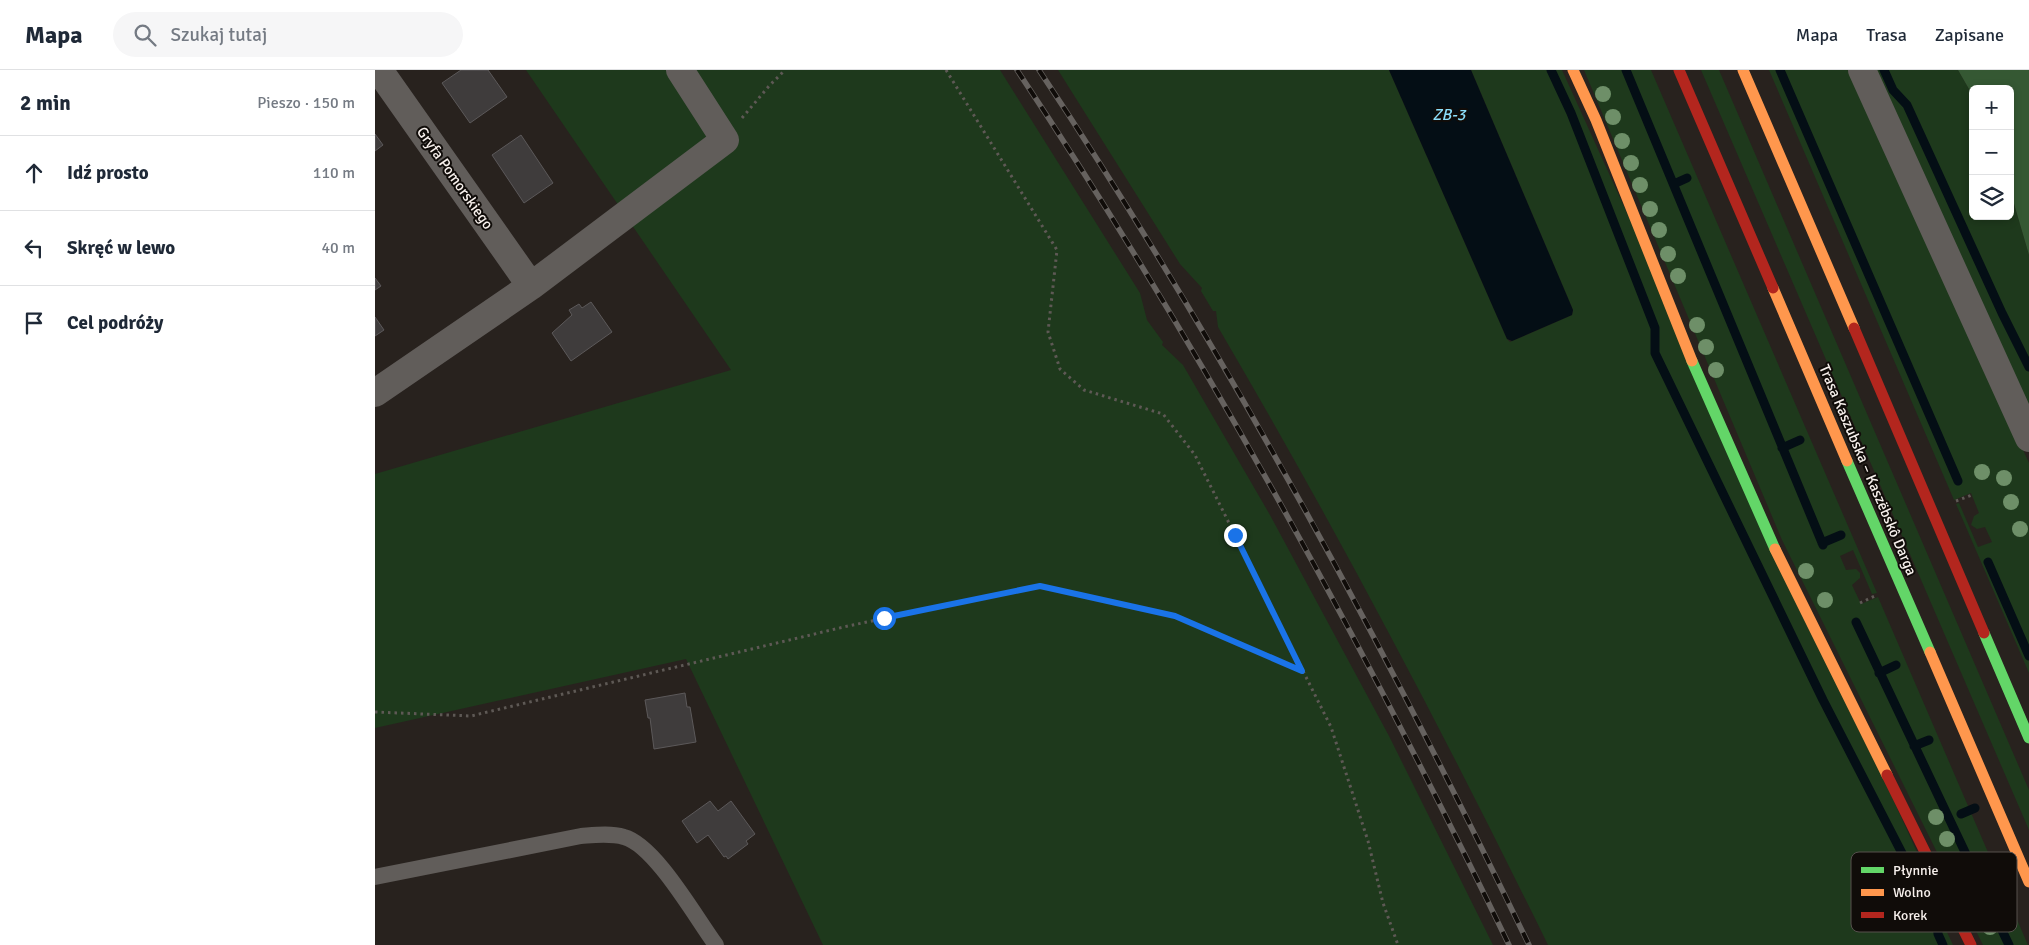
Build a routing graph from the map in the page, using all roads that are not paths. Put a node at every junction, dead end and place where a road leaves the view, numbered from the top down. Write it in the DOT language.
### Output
graph roads {
  1 [pos="379,70"];
  2 [pos="680,70"];
  3 [pos="1573,70"];
  4 [pos="1679,70"];
  5 [pos="1743,70"];
  6 [pos="1862,70"];
  7 [pos="531,286"];
  8 [pos="375,393"];
  9 [pos="2029,438"];
  10 [pos="2029,738"];
  11 [pos="1925,852"];
  12 [pos="2016,852"];
  13 [pos="2017,854"];
  14 [pos="375,877"];
  15 [pos="2029,882"];
  16 [pos="1965,932"];
  17 [pos="715,945"];
  18 [pos="1971,945"];
  1 -- 7 [label="street, Gryfa Pomorskiego"];
  2 -- 7 [label="street"];
  3 -- 11 [label="main road"];
  4 -- 12 [label="main road, Trasa Kaszubska – Kaszëbskô Darga"];
  5 -- 10 [label="main road"];
  6 -- 9 [label="street"];
  7 -- 8 [label="street"];
  13 -- 15 [label="main road, Trasa Kaszubska – Kaszëbskô Darga"];
  14 -- 17 [label="lane"];
  16 -- 18 [label="main road"];
}
